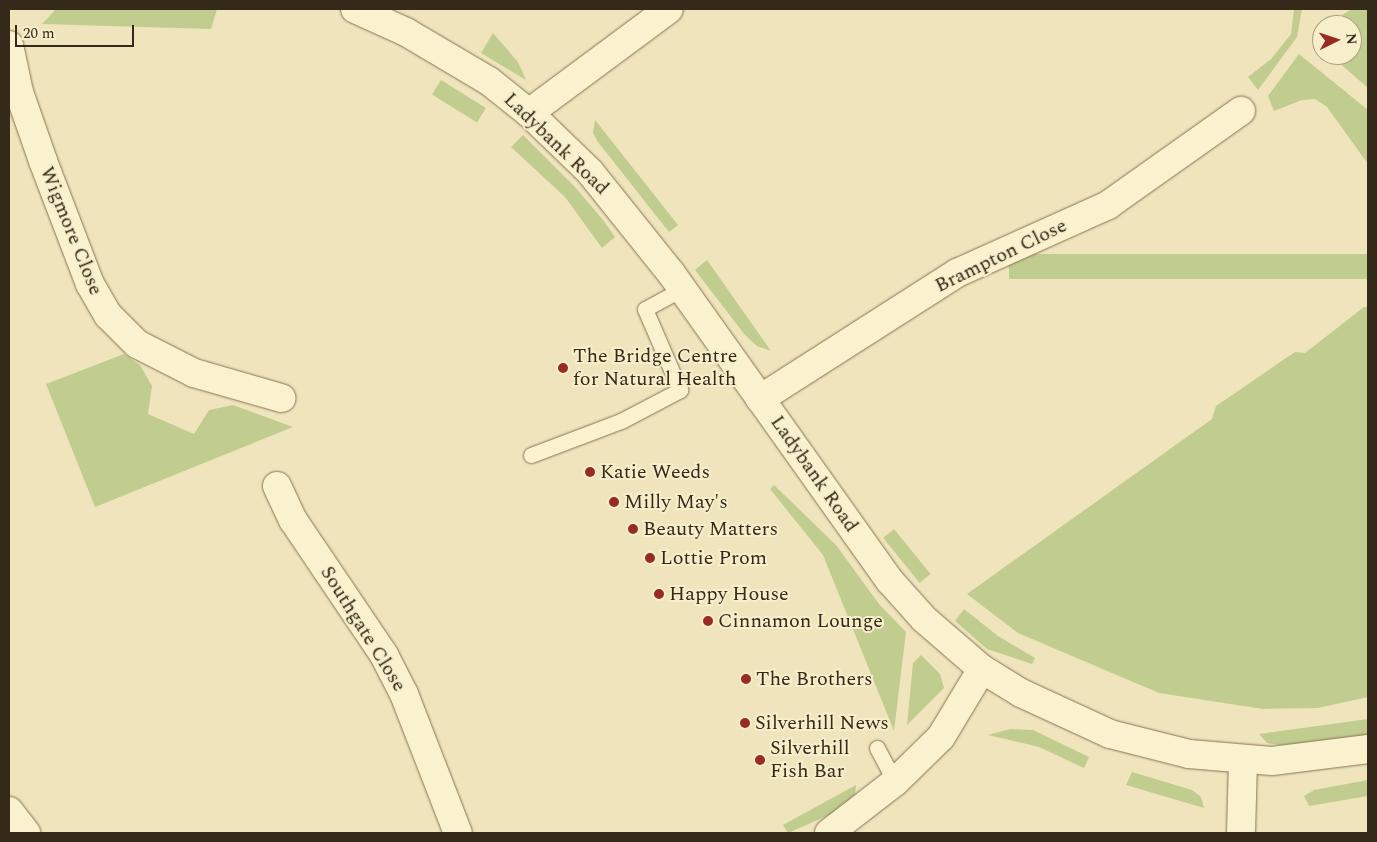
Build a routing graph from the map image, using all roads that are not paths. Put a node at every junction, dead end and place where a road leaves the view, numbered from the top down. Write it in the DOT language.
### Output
graph roads {
  1 [pos="355,9"];
  2 [pos="669,9"];
  3 [pos="9,45"];
  4 [pos="1241,111"];
  5 [pos="529,113"];
  6 [pos="682,289"];
  7 [pos="281,398"];
  8 [pos="760,399"];
  9 [pos="531,456"];
  10 [pos="278,486"];
  11 [pos="982,669"];
  12 [pos="877,748"];
  13 [pos="1368,749"];
  14 [pos="1243,760"];
  15 [pos="895,782"];
  16 [pos="9,811"];
  17 [pos="26,833"];
  18 [pos="458,833"];
  19 [pos="829,833"];
  20 [pos="1242,833"];
  1 -- 5 [label="street, Ladybank Road"];
  2 -- 5 [label="street"];
  3 -- 7 [label="street, Wigmore Close"];
  4 -- 8 [label="street, Brampton Close"];
  5 -- 6 [label="street, Ladybank Road"];
  6 -- 8 [label="street, Ladybank Road"];
  6 -- 9 [label="lane"];
  8 -- 11 [label="street, Ladybank Road"];
  10 -- 18 [label="street, Southgate Close"];
  11 -- 14 [label="street, Ladybank Road"];
  11 -- 15 [label="street"];
  12 -- 15 [label="lane"];
  13 -- 14 [label="street, Ladybank Road"];
  14 -- 20 [label="street"];
  15 -- 19 [label="street"];
  16 -- 17 [label="street"];
}
